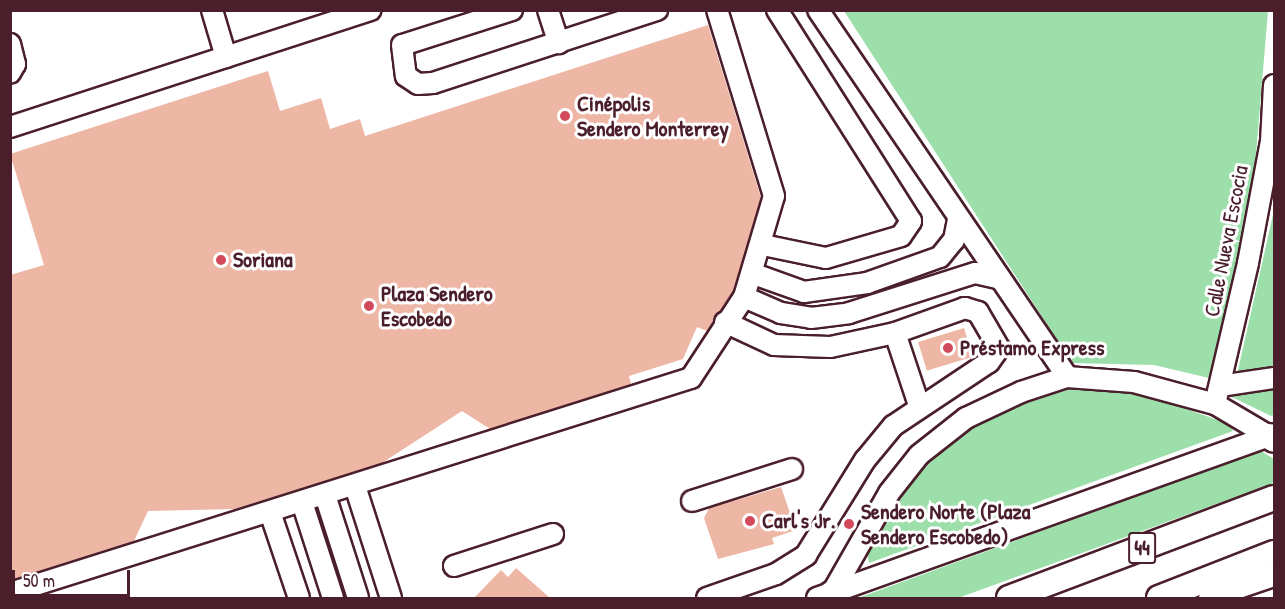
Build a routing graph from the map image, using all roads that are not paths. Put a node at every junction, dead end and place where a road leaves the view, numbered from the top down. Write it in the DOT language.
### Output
graph roads {
  1 [pos="212,10"];
  2 [pos="371,10"];
  3 [pos="512,10"];
  4 [pos="548,10"];
  5 [pos="657,10"];
  6 [pos="717,10"];
  7 [pos="777,10"];
  8 [pos="818,10"];
  9 [pos="559,43"];
  10 [pos="10,44"];
  11 [pos="226,57"];
  12 [pos="10,73"];
  13 [pos="1275,85"];
  14 [pos="10,127"];
  15 [pos="958,220"];
  16 [pos="763,245"];
  17 [pos="754,274"];
  18 [pos="1000,279"];
  19 [pos="744,297"];
  20 [pos="725,322"];
  21 [pos="895,333"];
  22 [pos="1068,377"];
  23 [pos="1275,378"];
  24 [pos="1217,395"];
  25 [pos="919,405"];
  26 [pos="1273,436"];
  27 [pos="792,469"];
  28 [pos="355,486"];
  29 [pos="325,495"];
  30 [pos="1275,498"];
  31 [pos="692,501"];
  32 [pos="302,502"];
  33 [pos="270,512"];
  34 [pos="553,534"];
  35 [pos="1275,553"];
  36 [pos="454,566"];
  37 [pos="1275,576"];
  38 [pos="10,593"];
  39 [pos="826,597"];
  40 [pos="298,598"];
  41 [pos="333,598"];
  42 [pos="358,598"];
  43 [pos="391,598"];
  44 [pos="707,598"];
  45 [pos="1009,598"];
  46 [pos="1159,598"];
  47 [pos="1209,598"];
  1 -- 11 [label="street"];
  2 -- 11 [label="street"];
  3 -- 9 [label="street"];
  4 -- 9 [label="street"];
  5 -- 9 [label="street"];
  6 -- 16 [label="street"];
  7 -- 16 [label="street"];
  8 -- 15 [label="street"];
  10 -- 12 [label="street"];
  11 -- 14 [label="street"];
  13 -- 24 [label="street, Calle Nueva Escocia"];
  15 -- 17 [label="street"];
  15 -- 18 [label="street"];
  16 -- 17 [label="street"];
  17 -- 19 [label="street"];
  18 -- 19 [label="street"];
  18 -- 22 [label="street"];
  19 -- 20 [label="street"];
  20 -- 21 [label="street"];
  20 -- 28 [label="street"];
  21 -- 25 [label="street"];
  21 -- 25 [label="street"];
  22 -- 24 [label="street"];
  22 -- 39 [label="street"];
  23 -- 24 [label="street"];
  24 -- 26 [label="street"];
  25 -- 44 [label="street"];
  26 -- 39 [label="street"];
  27 -- 31 [label="street"];
  28 -- 29 [label="street"];
  28 -- 43 [label="street"];
  29 -- 32 [label="street"];
  29 -- 42 [label="street"];
  30 -- 45 [label="main road, 44"];
  32 -- 33 [label="street"];
  32 -- 41 [label="street"];
  33 -- 38 [label="street"];
  33 -- 40 [label="street"];
  34 -- 36 [label="street"];
  35 -- 46 [label="main road, 44"];
  37 -- 47 [label="street"];
}
